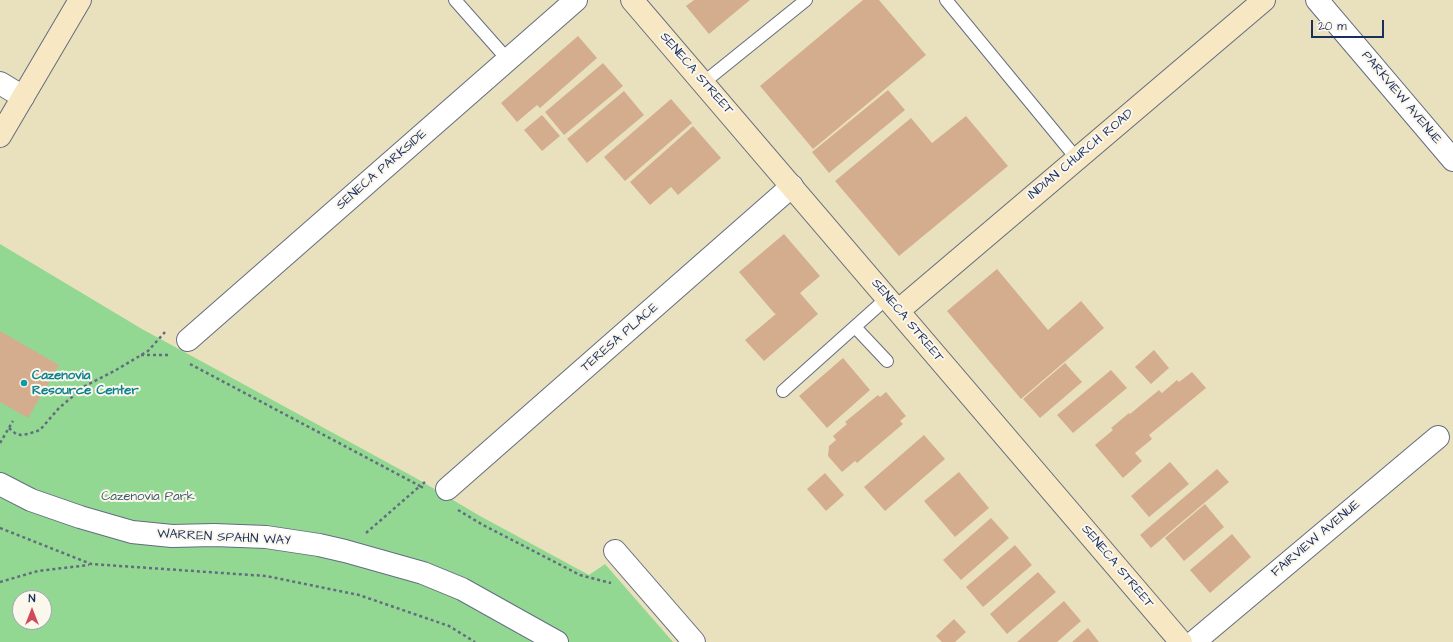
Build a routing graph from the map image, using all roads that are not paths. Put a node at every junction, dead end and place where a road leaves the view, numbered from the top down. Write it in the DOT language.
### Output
graph roads {
  1 [pos="80,0"];
  2 [pos="456,0"];
  3 [pos="576,0"];
  4 [pos="632,0"];
  5 [pos="806,0"];
  6 [pos="946,0"];
  7 [pos="1264,0"];
  8 [pos="1317,0"];
  9 [pos="508,60"];
  10 [pos="0,83"];
  11 [pos="703,83"];
  12 [pos="23,97"];
  13 [pos="0,136"];
  14 [pos="1077,159"];
  15 [pos="1453,160"];
  16 [pos="792,186"];
  17 [pos="893,304"];
  18 [pos="855,327"];
  19 [pos="180,347"];
  20 [pos="887,361"];
  21 [pos="783,391"];
  22 [pos="1438,437"];
  23 [pos="0,484"];
  24 [pos="443,496"];
  25 [pos="616,551"];
  26 [pos="557,642"];
  27 [pos="694,642"];
  28 [pos="1180,642"];
  29 [pos="1194,642"];
  1 -- 12 [label="main road"];
  2 -- 9 [label="lane"];
  3 -- 9 [label="street, SENECA PARKSIDE"];
  4 -- 11 [label="main road, SENECA STREET"];
  5 -- 11 [label="lane"];
  6 -- 14 [label="lane"];
  7 -- 14 [label="main road, INDIAN CHURCH ROAD"];
  8 -- 15 [label="street, PARKVIEW AVENUE"];
  9 -- 19 [label="street, SENECA PARKSIDE"];
  10 -- 12 [label="street"];
  11 -- 16 [label="main road, SENECA STREET"];
  12 -- 13 [label="main road"];
  14 -- 17 [label="main road, INDIAN CHURCH ROAD"];
  16 -- 17 [label="main road, SENECA STREET"];
  16 -- 24 [label="street, TERESA PLACE"];
  17 -- 18 [label="lane"];
  17 -- 28 [label="main road, SENECA STREET"];
  18 -- 20 [label="lane"];
  18 -- 21 [label="lane"];
  22 -- 29 [label="street, FAIRVIEW AVENUE"];
  23 -- 26 [label="street, WARREN SPAHN WAY"];
  25 -- 27 [label="street"];
}
